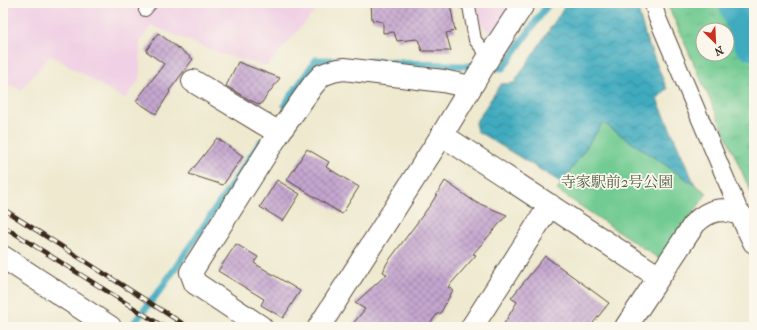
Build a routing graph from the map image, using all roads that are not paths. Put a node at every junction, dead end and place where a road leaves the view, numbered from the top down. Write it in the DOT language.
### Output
graph roads {
  1 [pos="465,3"];
  2 [pos="524,3"];
  3 [pos="653,3"];
  4 [pos="489,57"];
  5 [pos="192,81"];
  6 [pos="471,87"];
  7 [pos="280,133"];
  8 [pos="442,135"];
  9 [pos="550,205"];
  10 [pos="741,215"];
  11 [pos="754,242"];
  12 [pos="5,264"];
  13 [pos="660,277"];
  14 [pos="110,327"];
  15 [pos="261,327"];
  16 [pos="319,327"];
  17 [pos="472,327"];
  18 [pos="626,327"];
  1 -- 4 [label="lane"];
  2 -- 4 [label="street"];
  3 -- 10 [label="street"];
  4 -- 6 [label="street"];
  5 -- 7 [label="street"];
  6 -- 7 [label="street"];
  6 -- 8 [label="street"];
  7 -- 15 [label="street"];
  8 -- 9 [label="street"];
  8 -- 16 [label="street"];
  9 -- 13 [label="street"];
  9 -- 17 [label="street"];
  10 -- 11 [label="street"];
  10 -- 13 [label="street"];
  12 -- 14 [label="street"];
  13 -- 18 [label="street"];
}
